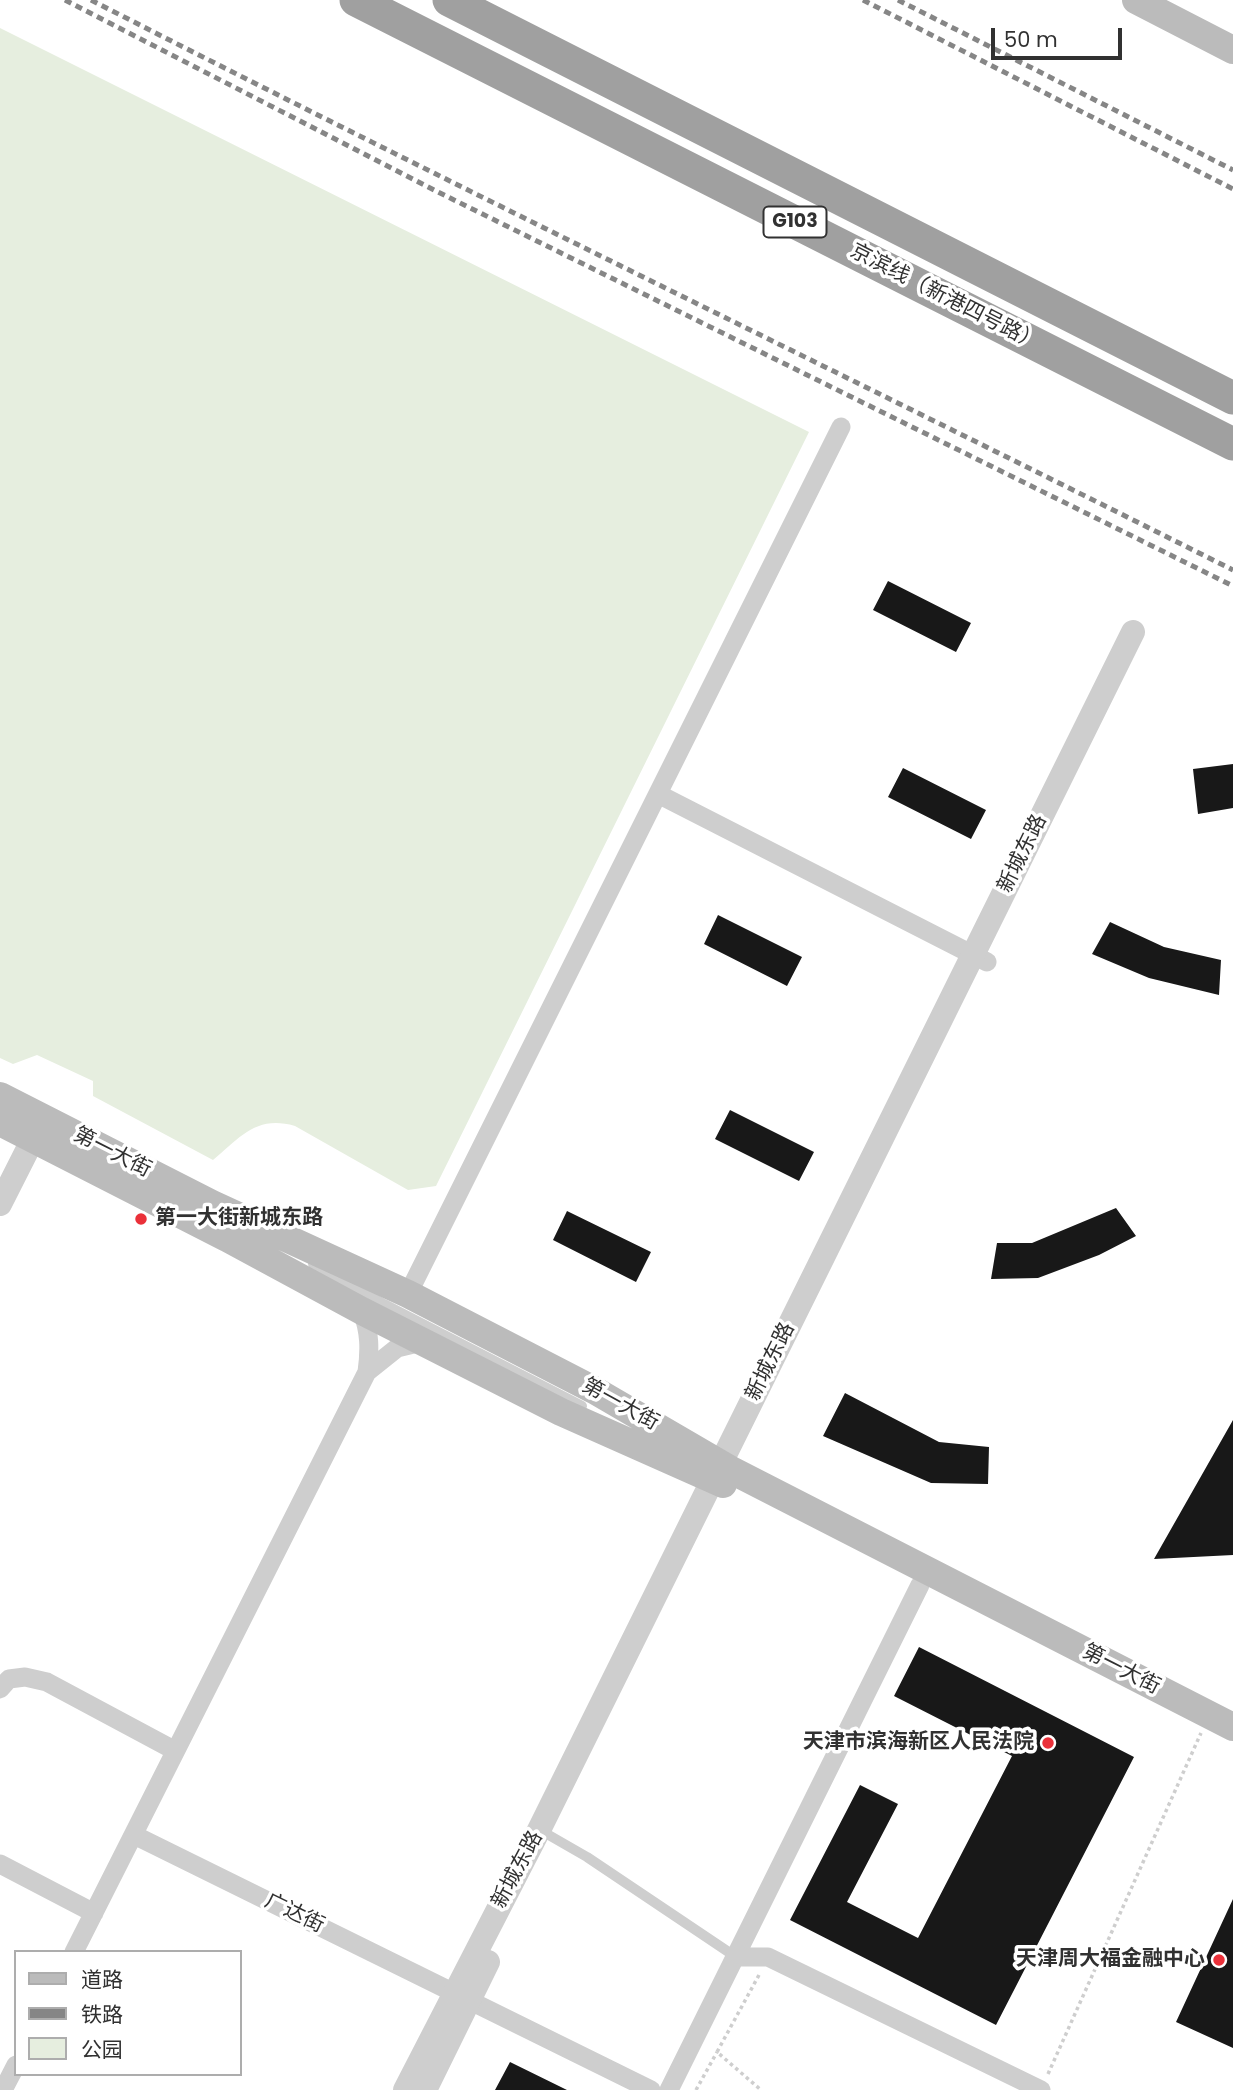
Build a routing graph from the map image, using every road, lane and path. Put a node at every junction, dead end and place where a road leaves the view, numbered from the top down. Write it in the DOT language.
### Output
graph roads {
  1 [pos="356,0"];
  2 [pos="449,0"];
  3 [pos="1136,0"];
  4 [pos="1172,0"];
  5 [pos="1233,30"];
  6 [pos="1233,50"];
  7 [pos="1233,398"];
  8 [pos="841,426"];
  9 [pos="1233,444"];
  10 [pos="1141,635"];
  11 [pos="658,794"];
  12 [pos="980,958"];
  13 [pos="0,1096"];
  14 [pos="0,1122"];
  15 [pos="39,1129"];
  16 [pos="0,1204"];
  17 [pos="212,1204"];
  18 [pos="408,1294"];
  19 [pos="362,1311"];
  20 [pos="422,1342"];
  21 [pos="367,1372"];
  22 [pos="582,1406"];
  23 [pos="723,1475"];
  24 [pos="920,1584"];
  25 [pos="0,1689"];
  26 [pos="1233,1727"];
  27 [pos="1202,1730"];
  28 [pos="1233,1745"];
  29 [pos="174,1749"];
  30 [pos="545,1833"];
  31 [pos="134,1835"];
  32 [pos="0,1864"];
  33 [pos="94,1913"];
  34 [pos="75,1950"];
  35 [pos="736,1957"];
  36 [pos="768,1957"];
  37 [pos="462,1996"];
  38 [pos="718,2052"];
  39 [pos="14,2069"];
  40 [pos="1043,2084"];
  41 [pos="3,2090"];
  42 [pos="405,2090"];
  43 [pos="425,2090"];
  44 [pos="650,2090"];
  45 [pos="669,2090"];
  46 [pos="696,2090"];
  47 [pos="761,2090"];
  1 -- 9 [label="highway, 京滨线（新港四号路） / G103"];
  2 -- 7 [label="highway, 京滨线（新港四号路） / G103"];
  3 -- 6 [label="main road"];
  4 -- 5 [label="main road"];
  8 -- 11 [label="street"];
  10 -- 12 [label="street, 新城东路"];
  11 -- 12 [label="street"];
  11 -- 18 [label="street"];
  12 -- 23 [label="street, 新城东路"];
  13 -- 15 [label="main road, 第一大街"];
  14 -- 15 [label="main road, 第一大街"];
  15 -- 16 [label="street"];
  15 -- 17 [label="main road, 第一大街"];
  15 -- 19 [label="main road, 第一大街"];
  17 -- 18 [label="main road, 第一大街"];
  17 -- 22 [label="lane"];
  18 -- 23 [label="main road, 第一大街"];
  19 -- 20 [label="main road, 第一大街"];
  19 -- 21 [label="street"];
  20 -- 21 [label="street"];
  20 -- 23 [label="main road, 第一大街"];
  21 -- 29 [label="street"];
  23 -- 24 [label="main road, 第一大街"];
  23 -- 26 [label="main road, 第一大街"];
  23 -- 30 [label="street, 新城东路"];
  24 -- 27 [label="main road, 第一大街"];
  24 -- 35 [label="street"];
  25 -- 29 [label="street"];
  27 -- 28 [label="main road, 第一大街"];
  27 -- 40 [label="path"];
  29 -- 31 [label="street"];
  30 -- 35 [label="lane"];
  30 -- 37 [label="street, 新城东路"];
  31 -- 33 [label="street"];
  31 -- 37 [label="street, 广达街"];
  32 -- 33 [label="street"];
  33 -- 34 [label="street"];
  35 -- 36 [label="street"];
  35 -- 45 [label="street"];
  36 -- 38 [label="path"];
  36 -- 40 [label="street"];
  37 -- 42 [label="street, 新城东路"];
  37 -- 43 [label="street, 新城东路"];
  37 -- 44 [label="street, 广达街"];
  38 -- 46 [label="path"];
  38 -- 47 [label="path"];
  39 -- 41 [label="street"];
}
